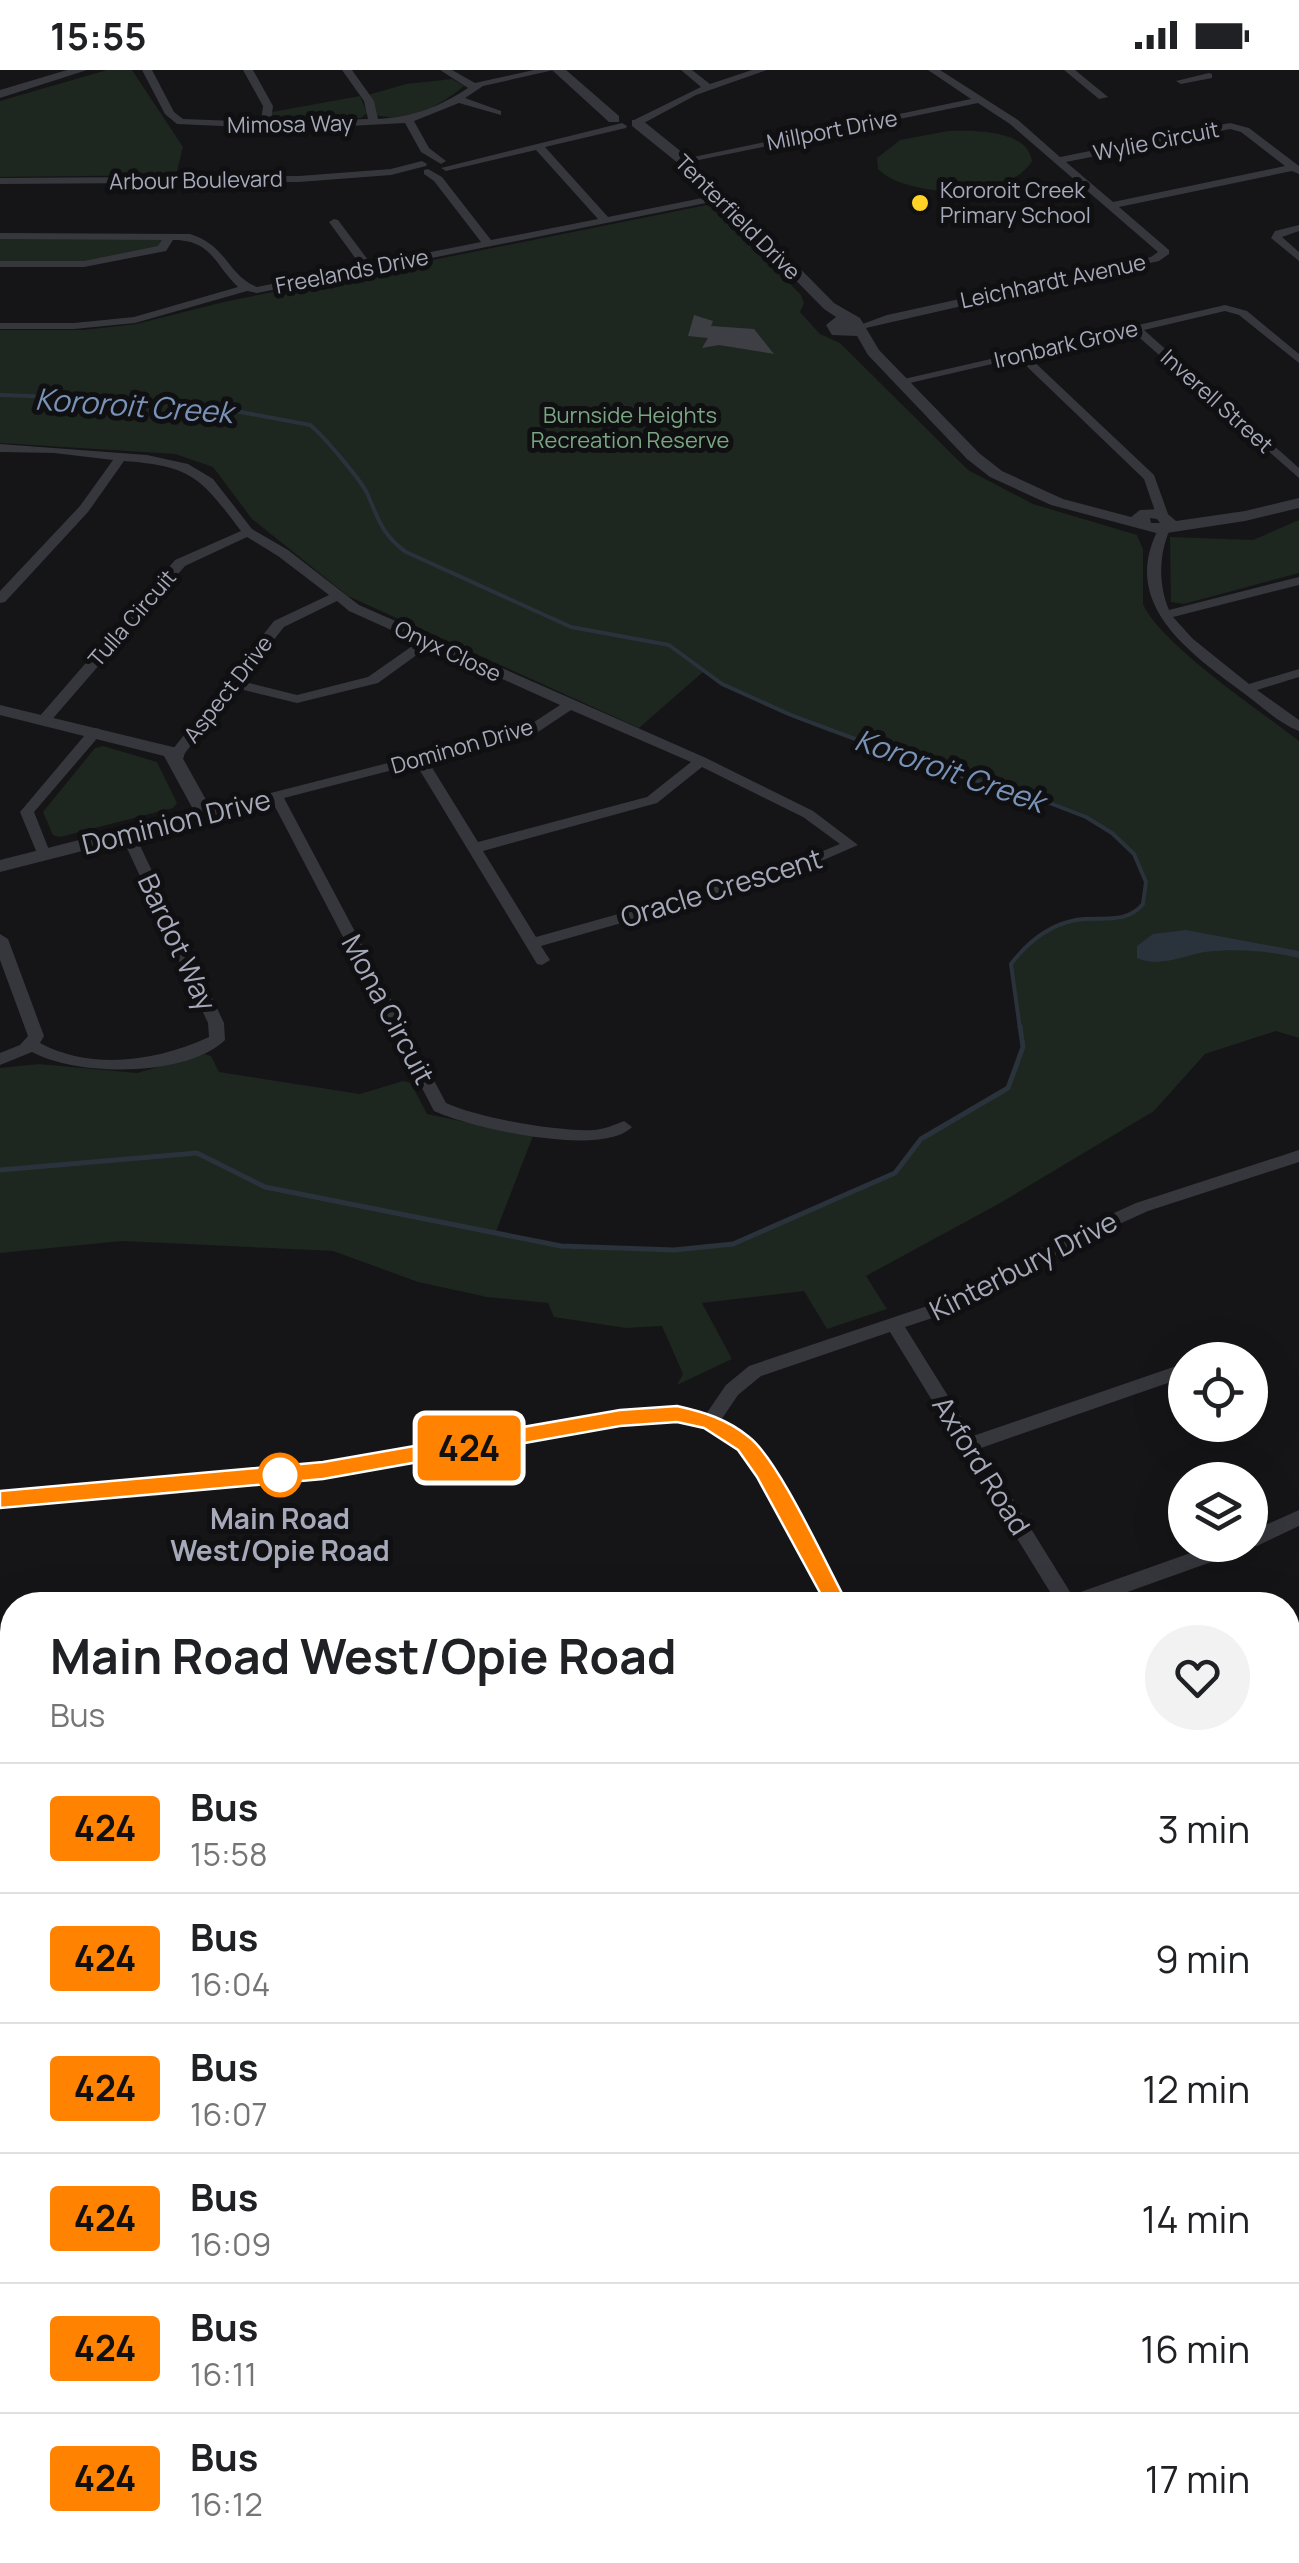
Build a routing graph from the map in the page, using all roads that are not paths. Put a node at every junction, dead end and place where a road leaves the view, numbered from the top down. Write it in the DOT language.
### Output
graph roads {
  1 [pos="82,70"];
  2 [pos="147,70"];
  3 [pos="248,70"];
  4 [pos="347,70"];
  5 [pos="445,70"];
  6 [pos="549,70"];
  7 [pos="558,70"];
  8 [pos="686,70"];
  9 [pos="762,70"];
  10 [pos="1069,70"];
  11 [pos="936,72"];
  12 [pos="1182,76"];
  13 [pos="1209,76"];
  14 [pos="474,87"];
  15 [pos="708,87"];
  16 [pos="0,94"];
  17 [pos="1116,94"];
  18 [pos="1103,96"];
  19 [pos="458,99"];
  20 [pos="980,100"];
  21 [pos="1088,100"];
  22 [pos="497,113"];
  23 [pos="408,120"];
  24 [pos="626,121"];
  25 [pos="374,122"];
  26 [pos="266,126"];
  27 [pos="422,147"];
  28 [pos="539,147"];
  29 [pos="684,160"];
  30 [pos="1059,160"];
  31 [pos="444,165"];
  32 [pos="425,168"];
  33 [pos="1296,169"];
  34 [pos="0,181"];
  35 [pos="446,190"];
  36 [pos="722,197"];
  37 [pos="1112,205"];
  38 [pos="605,220"];
  39 [pos="334,222"];
  40 [pos="1299,228"];
  41 [pos="0,236"];
  42 [pos="171,236"];
  43 [pos="488,244"];
  44 [pos="1299,258"];
  45 [pos="0,264"];
  46 [pos="368,268"];
  47 [pos="245,288"];
  48 [pos="0,326"];
  49 [pos="851,326"];
  50 [pos="1135,328"];
  51 [pos="1020,354"];
  52 [pos="1299,360"];
  53 [pos="901,381"];
  54 [pos="0,448"];
  55 [pos="120,457"];
  56 [pos="1299,474"];
  57 [pos="1299,503"];
  58 [pos="1154,520"];
  59 [pos="248,532"];
  60 [pos="1299,581"];
  61 [pos="338,596"];
  62 [pos="0,599"];
  63 [pos="1164,614"];
  64 [pos="426,642"];
  65 [pos="1299,673"];
  66 [pos="232,683"];
  67 [pos="1248,688"];
  68 [pos="568,706"];
  69 [pos="0,710"];
  70 [pos="44,720"];
  71 [pos="1299,728"];
  72 [pos="96,732"];
  73 [pos="633,733"];
  74 [pos="177,759"];
  75 [pos="420,759"];
  76 [pos="701,761"];
  77 [pos="353,777"];
  78 [pos="276,796"];
  79 [pos="204,814"];
  80 [pos="128,833"];
  81 [pos="475,848"];
  82 [pos="44,855"];
  83 [pos="0,866"];
  84 [pos="680,902"];
  85 [pos="691,917"];
  86 [pos="0,939"];
  87 [pos="532,943"];
  88 [pos="542,960"];
  89 [pos="32,1045"];
  90 [pos="0,1059"];
  91 [pos="624,1128"];
  92 [pos="1299,1156"];
  93 [pos="895,1326"];
  94 [pos="1168,1376"];
  95 [pos="710,1422"];
  96 [pos="969,1445"];
  97 [pos="0,1499"];
  98 [pos="1299,1518"];
  99 [pos="1268,1532"];
  100 [pos="1188,1562"];
  101 [pos="831,1592"];
  102 [pos="1060,1592"];
  103 [pos="1104,1592"];
  1 -- 16 [label="street"];
  2 -- 26 [label="street, Mimosa Way"];
  3 -- 26 [label="street"];
  4 -- 25 [label="street"];
  5 -- 14 [label="street"];
  6 -- 14 [label="street, Mimosa Way"];
  7 -- 24 [label="street, Tenterfield Drive"];
  8 -- 15 [label="street"];
  9 -- 15 [label="street"];
  10 -- 18 [label="street"];
  11 -- 20 [label="street, Leichhardt Avenue"];
  12 -- 13 [label="street"];
  14 -- 19 [label="street, Mimosa Way"];
  15 -- 24 [label="street"];
  17 -- 18 [label="street"];
  18 -- 21 [label="street"];
  19 -- 22 [label="street"];
  19 -- 23 [label="street, Mimosa Way"];
  20 -- 29 [label="street, Millport Drive"];
  20 -- 30 [label="street, Leichhardt Avenue"];
  23 -- 25 [label="street, Mimosa Way"];
  23 -- 27 [label="street"];
  24 -- 28 [label="street"];
  24 -- 29 [label="street, Tenterfield Drive"];
  25 -- 26 [label="street, Mimosa Way"];
  27 -- 31 [label="street"];
  27 -- 32 [label="street"];
  28 -- 31 [label="street"];
  28 -- 38 [label="street"];
  29 -- 36 [label="street, Tenterfield Drive"];
  30 -- 33 [label="street, Wylie Circuit"];
  30 -- 37 [label="street, Leichhardt Avenue"];
  31 -- 32 [label="street, Arbour Boulevard"];
  31 -- 35 [label="street"];
  32 -- 34 [label="street, Arbour Boulevard"];
  32 -- 35 [label="street"];
  33 -- 37 [label="street"];
  35 -- 43 [label="street"];
  36 -- 38 [label="street, Freelands Drive"];
  36 -- 49 [label="street, Tenterfield Drive"];
  37 -- 49 [label="street, Leichhardt Avenue"];
  38 -- 43 [label="street, Freelands Drive"];
  39 -- 46 [label="street"];
  40 -- 44 [label="street"];
  41 -- 42 [label="street, Freelands Drive"];
  42 -- 45 [label="street"];
  42 -- 47 [label="street, Freelands Drive"];
  43 -- 46 [label="street, Freelands Drive"];
  46 -- 47 [label="street, Freelands Drive"];
  47 -- 48 [label="street"];
  49 -- 53 [label="street"];
  50 -- 51 [label="street, Ironbark Grove"];
  50 -- 52 [label="street, Ironbark Grove"];
  50 -- 56 [label="street, Inverell Street"];
  51 -- 53 [label="street, Ironbark Grove"];
  51 -- 58 [label="street"];
  53 -- 58 [label="street"];
  54 -- 55 [label="street"];
  55 -- 59 [label="street"];
  55 -- 62 [label="street"];
  57 -- 58 [label="street"];
  58 -- 63 [label="street"];
  59 -- 61 [label="street, Onyx Close"];
  59 -- 70 [label="street, Tulla Circuit"];
  60 -- 63 [label="street"];
  61 -- 64 [label="street, Onyx Close"];
  61 -- 66 [label="street, Aspect Drive"];
  63 -- 67 [label="street"];
  64 -- 66 [label="street"];
  64 -- 68 [label="street, Onyx Close"];
  65 -- 67 [label="street"];
  66 -- 74 [label="street, Aspect Drive"];
  67 -- 71 [label="street"];
  68 -- 73 [label="street, Onyx Close"];
  68 -- 75 [label="street, Dominon Drive"];
  69 -- 70 [label="street"];
  70 -- 72 [label="street"];
  72 -- 74 [label="street"];
  72 -- 82 [label="street"];
  73 -- 76 [label="street, Oracle Crescent"];
  74 -- 79 [label="street"];
  75 -- 77 [label="street, Dominon Drive"];
  75 -- 81 [label="street"];
  76 -- 81 [label="street"];
  76 -- 84 [label="street, Oracle Crescent"];
  77 -- 78 [label="street, Dominion Drive"];
  78 -- 79 [label="street, Dominion Drive"];
  78 -- 91 [label="street, Mona Circuit"];
  79 -- 80 [label="street, Dominion Drive"];
  80 -- 82 [label="street, Dominion Drive"];
  80 -- 89 [label="street, Bardot Way"];
  81 -- 87 [label="street"];
  82 -- 83 [label="street, Dominion Drive"];
  84 -- 85 [label="street"];
  84 -- 87 [label="street, Oracle Crescent"];
  86 -- 89 [label="street"];
  87 -- 88 [label="street"];
  89 -- 90 [label="street"];
  92 -- 93 [label="street, Kinterbury Drive"];
  93 -- 95 [label="street, Kinterbury Drive"];
  93 -- 96 [label="street, Axford Road"];
  94 -- 96 [label="street"];
  95 -- 97 [label="street"];
  95 -- 101 [label="street"];
  96 -- 102 [label="street, Axford Road"];
  98 -- 99 [label="street"];
  100 -- 103 [label="street"];
}
